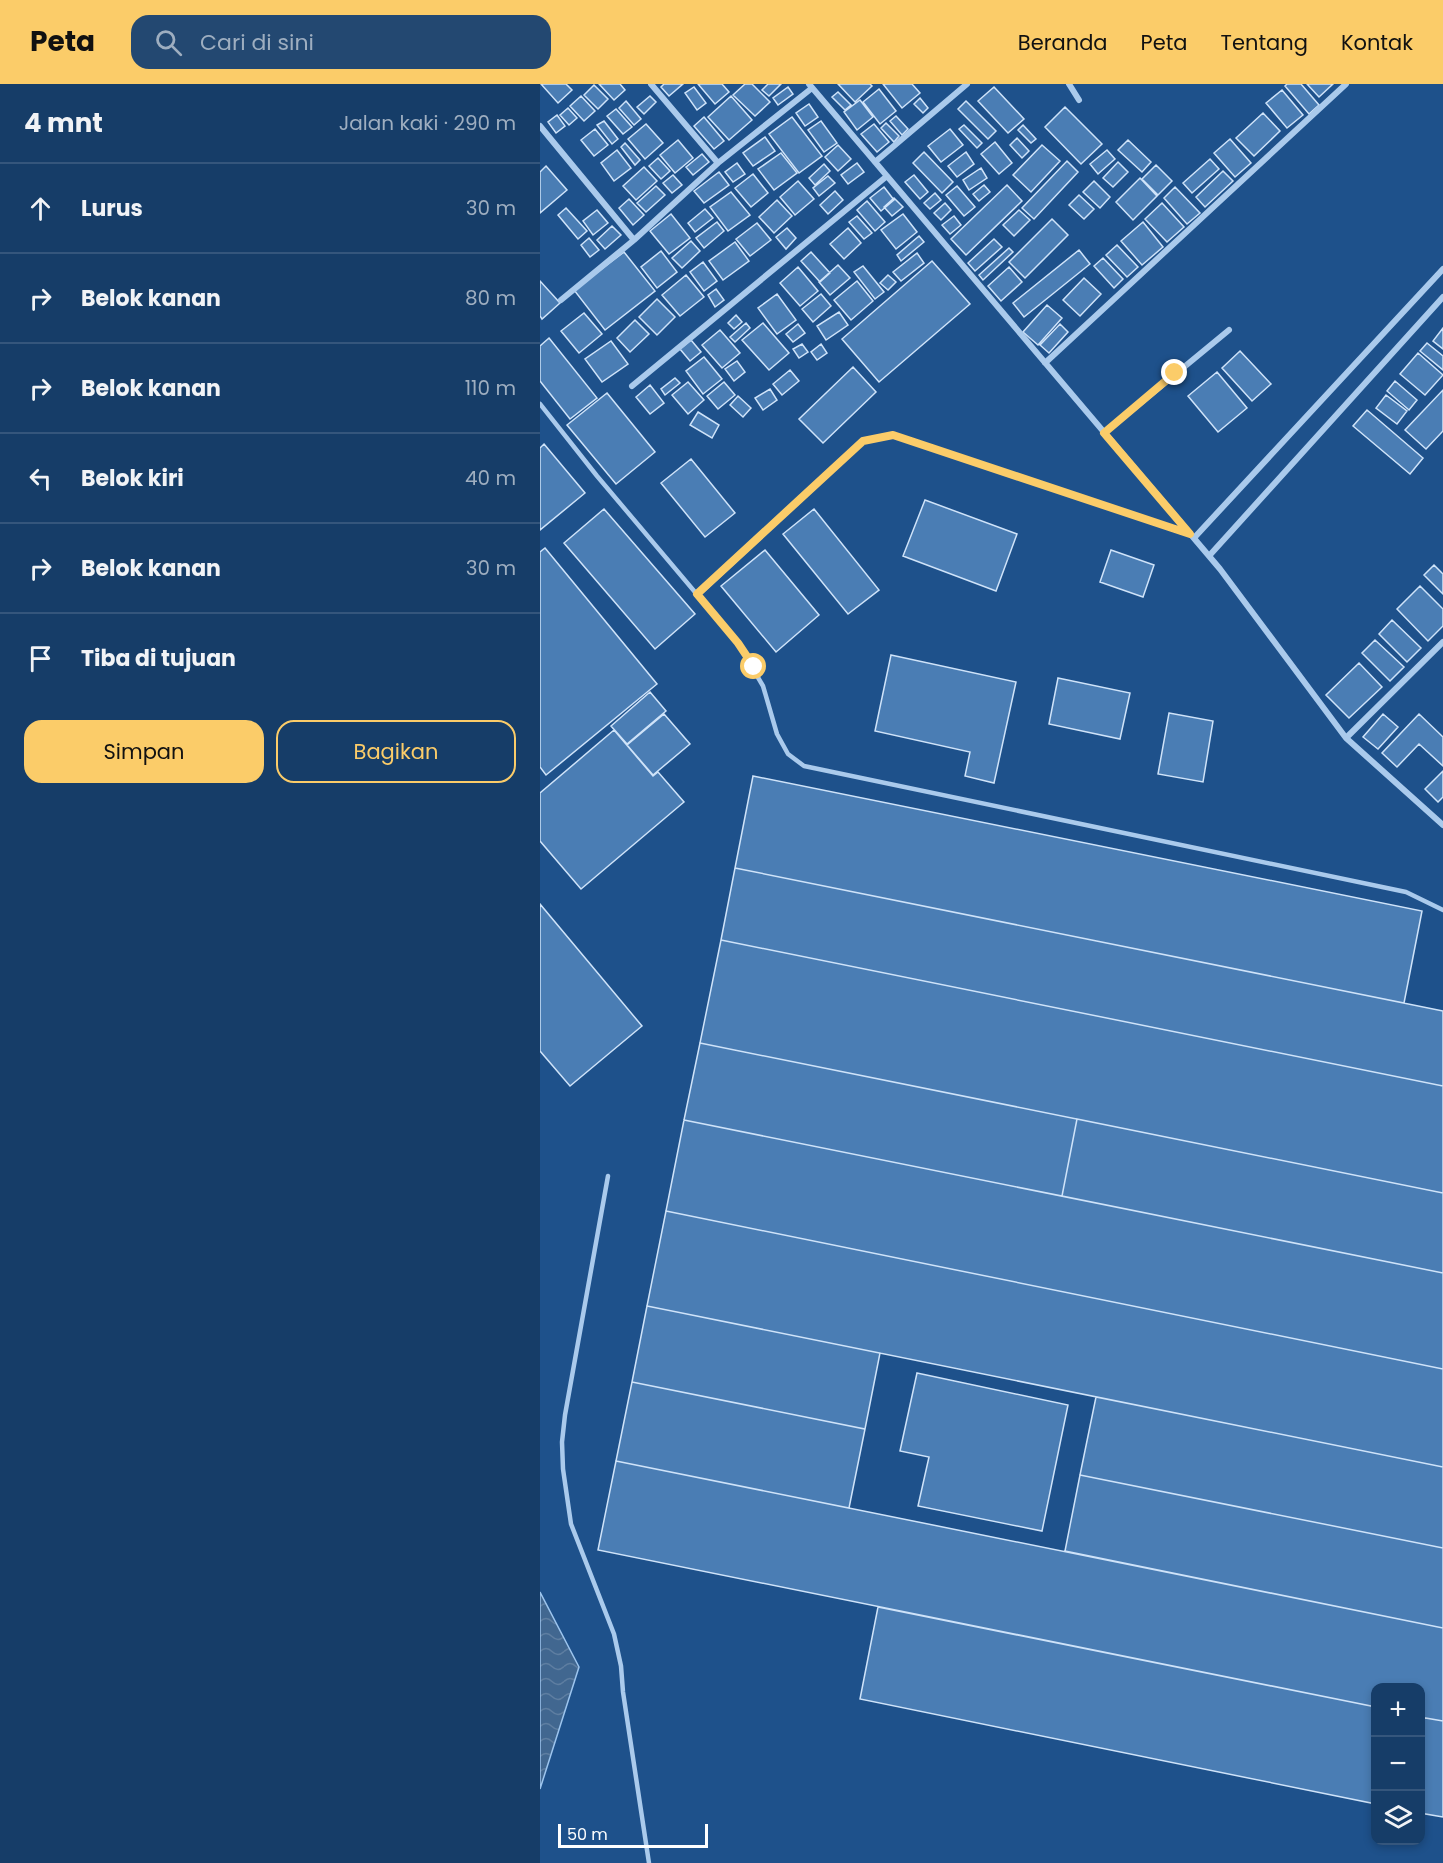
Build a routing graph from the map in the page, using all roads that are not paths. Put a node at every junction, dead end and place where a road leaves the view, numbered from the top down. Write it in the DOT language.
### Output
graph roads {
  1 [pos="651,84"];
  2 [pos="967,84"];
  3 [pos="1069,84"];
  4 [pos="1346,84"];
  5 [pos="811,86"];
  6 [pos="1079,100"];
  7 [pos="540,126"];
  8 [pos="875,162"];
  9 [pos="718,163"];
  10 [pos="887,176"];
  11 [pos="634,240"];
  12 [pos="1443,269"];
  13 [pos="1443,297"];
  14 [pos="561,300"];
  15 [pos="1229,330"];
  16 [pos="1045,363"];
  17 [pos="632,386"];
  18 [pos="540,404"];
  19 [pos="1104,433"];
  20 [pos="1192,536"];
  21 [pos="1209,556"];
  22 [pos="697,594"];
  23 [pos="1443,642"];
  24 [pos="1346,738"];
  25 [pos="1443,825"];
  26 [pos="1443,910"];
  27 [pos="608,1176"];
  28 [pos="649,1863"];
  1 -- 9 [label="street"];
  2 -- 8 [label="street"];
  3 -- 6 [label="street"];
  4 -- 16 [label="street"];
  5 -- 8 [label="street"];
  5 -- 9 [label="street"];
  7 -- 11 [label="street"];
  8 -- 10 [label="street"];
  9 -- 11 [label="street"];
  10 -- 16 [label="street"];
  10 -- 17 [label="street"];
  11 -- 14 [label="street"];
  12 -- 20 [label="street"];
  13 -- 21 [label="street"];
  15 -- 19 [label="street"];
  16 -- 19 [label="street"];
  18 -- 22 [label="lane"];
  19 -- 20 [label="street"];
  20 -- 21 [label="street"];
  20 -- 22 [label="street"];
  21 -- 24 [label="street"];
  22 -- 26 [label="lane"];
  23 -- 24 [label="street"];
  24 -- 25 [label="street"];
  27 -- 28 [label="lane"];
}
